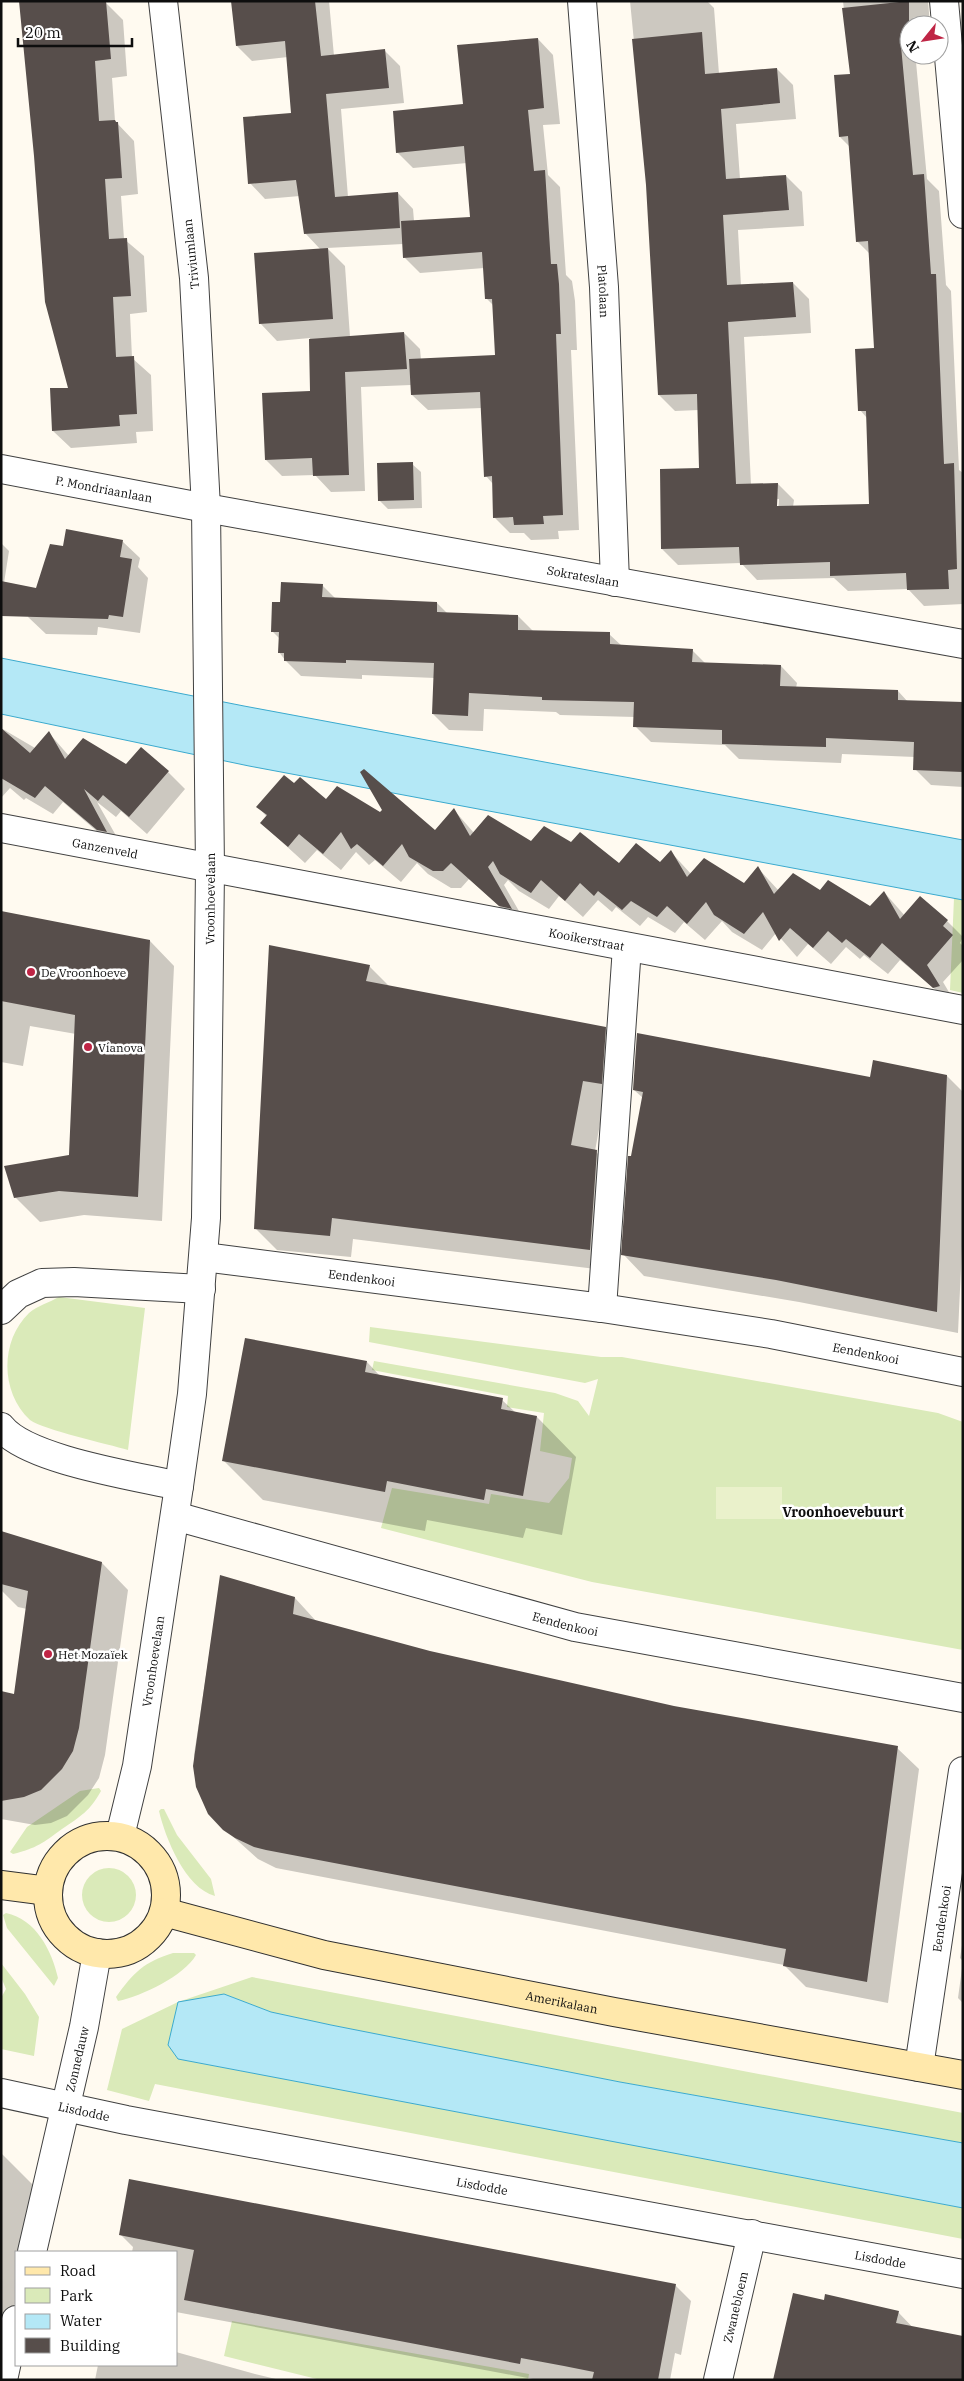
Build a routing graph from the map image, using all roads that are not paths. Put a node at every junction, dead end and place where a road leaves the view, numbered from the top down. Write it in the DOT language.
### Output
graph roads {
  1 [pos="163,1"];
  2 [pos="582,1"];
  3 [pos="944,1"];
  4 [pos="963,214"];
  5 [pos="1,469"];
  6 [pos="206,508"];
  7 [pos="615,582"];
  8 [pos="963,644"];
  9 [pos="1,828"];
  10 [pos="210,869"];
  11 [pos="627,947"];
  12 [pos="963,1010"];
  13 [pos="204,1257"];
  14 [pos="201,1289"];
  15 [pos="602,1308"];
  16 [pos="1,1310"];
  17 [pos="963,1372"];
  18 [pos="1,1427"];
  19 [pos="179,1486"];
  20 [pos="175,1516"];
  21 [pos="963,1698"];
  22 [pos="963,1771"];
  23 [pos="120,1836"];
  24 [pos="1,1885"];
  25 [pos="48,1891"];
  26 [pos="164,1912"];
  27 [pos="98,1953"];
  28 [pos="920,2067"];
  29 [pos="963,2075"];
  30 [pos="1,2093"];
  31 [pos="65,2105"];
  32 [pos="752,2234"];
  33 [pos="32,2251"];
  34 [pos="963,2274"];
  35 [pos="15,2324"];
  36 [pos="2,2380"];
  37 [pos="718,2380"];
  1 -- 6 [label="street, Triviumlaan"];
  2 -- 7 [label="street, Platolaan"];
  3 -- 4 [label="street"];
  5 -- 6 [label="street, P. Mondriaanlaan"];
  6 -- 7 [label="street, Sokrateslaan"];
  6 -- 10 [label="street, Vroonhoevelaan"];
  7 -- 8 [label="street, Sokrateslaan"];
  9 -- 10 [label="street, Ganzenveld"];
  10 -- 11 [label="street, Kooikerstraat"];
  10 -- 13 [label="street, Vroonhoevelaan"];
  11 -- 12 [label="street, Kooikerstraat"];
  11 -- 15 [label="street"];
  13 -- 14 [label="street, Vroonhoevelaan"];
  13 -- 15 [label="street, Eendenkooi"];
  14 -- 16 [label="street"];
  14 -- 19 [label="street, Vroonhoevelaan"];
  15 -- 17 [label="street, Eendenkooi"];
  18 -- 19 [label="street"];
  19 -- 20 [label="street, Vroonhoevelaan"];
  20 -- 21 [label="street, Eendenkooi"];
  20 -- 23 [label="street, Vroonhoevelaan"];
  22 -- 28 [label="street, Eendenkooi"];
  23 -- 25 [label="street"];
  23 -- 26 [label="street"];
  24 -- 25 [label="street"];
  25 -- 27 [label="street"];
  26 -- 27 [label="street"];
  26 -- 28 [label="street, Amerikalaan"];
  27 -- 31 [label="street, Zonnedauw"];
  28 -- 29 [label="street, Amerikalaan"];
  30 -- 31 [label="street, Lisdodde"];
  31 -- 32 [label="street, Lisdodde"];
  31 -- 33 [label="street, Zonnedauw"];
  32 -- 34 [label="street, Lisdodde"];
  32 -- 37 [label="street, Zwanebloem"];
  35 -- 36 [label="street"];
}
